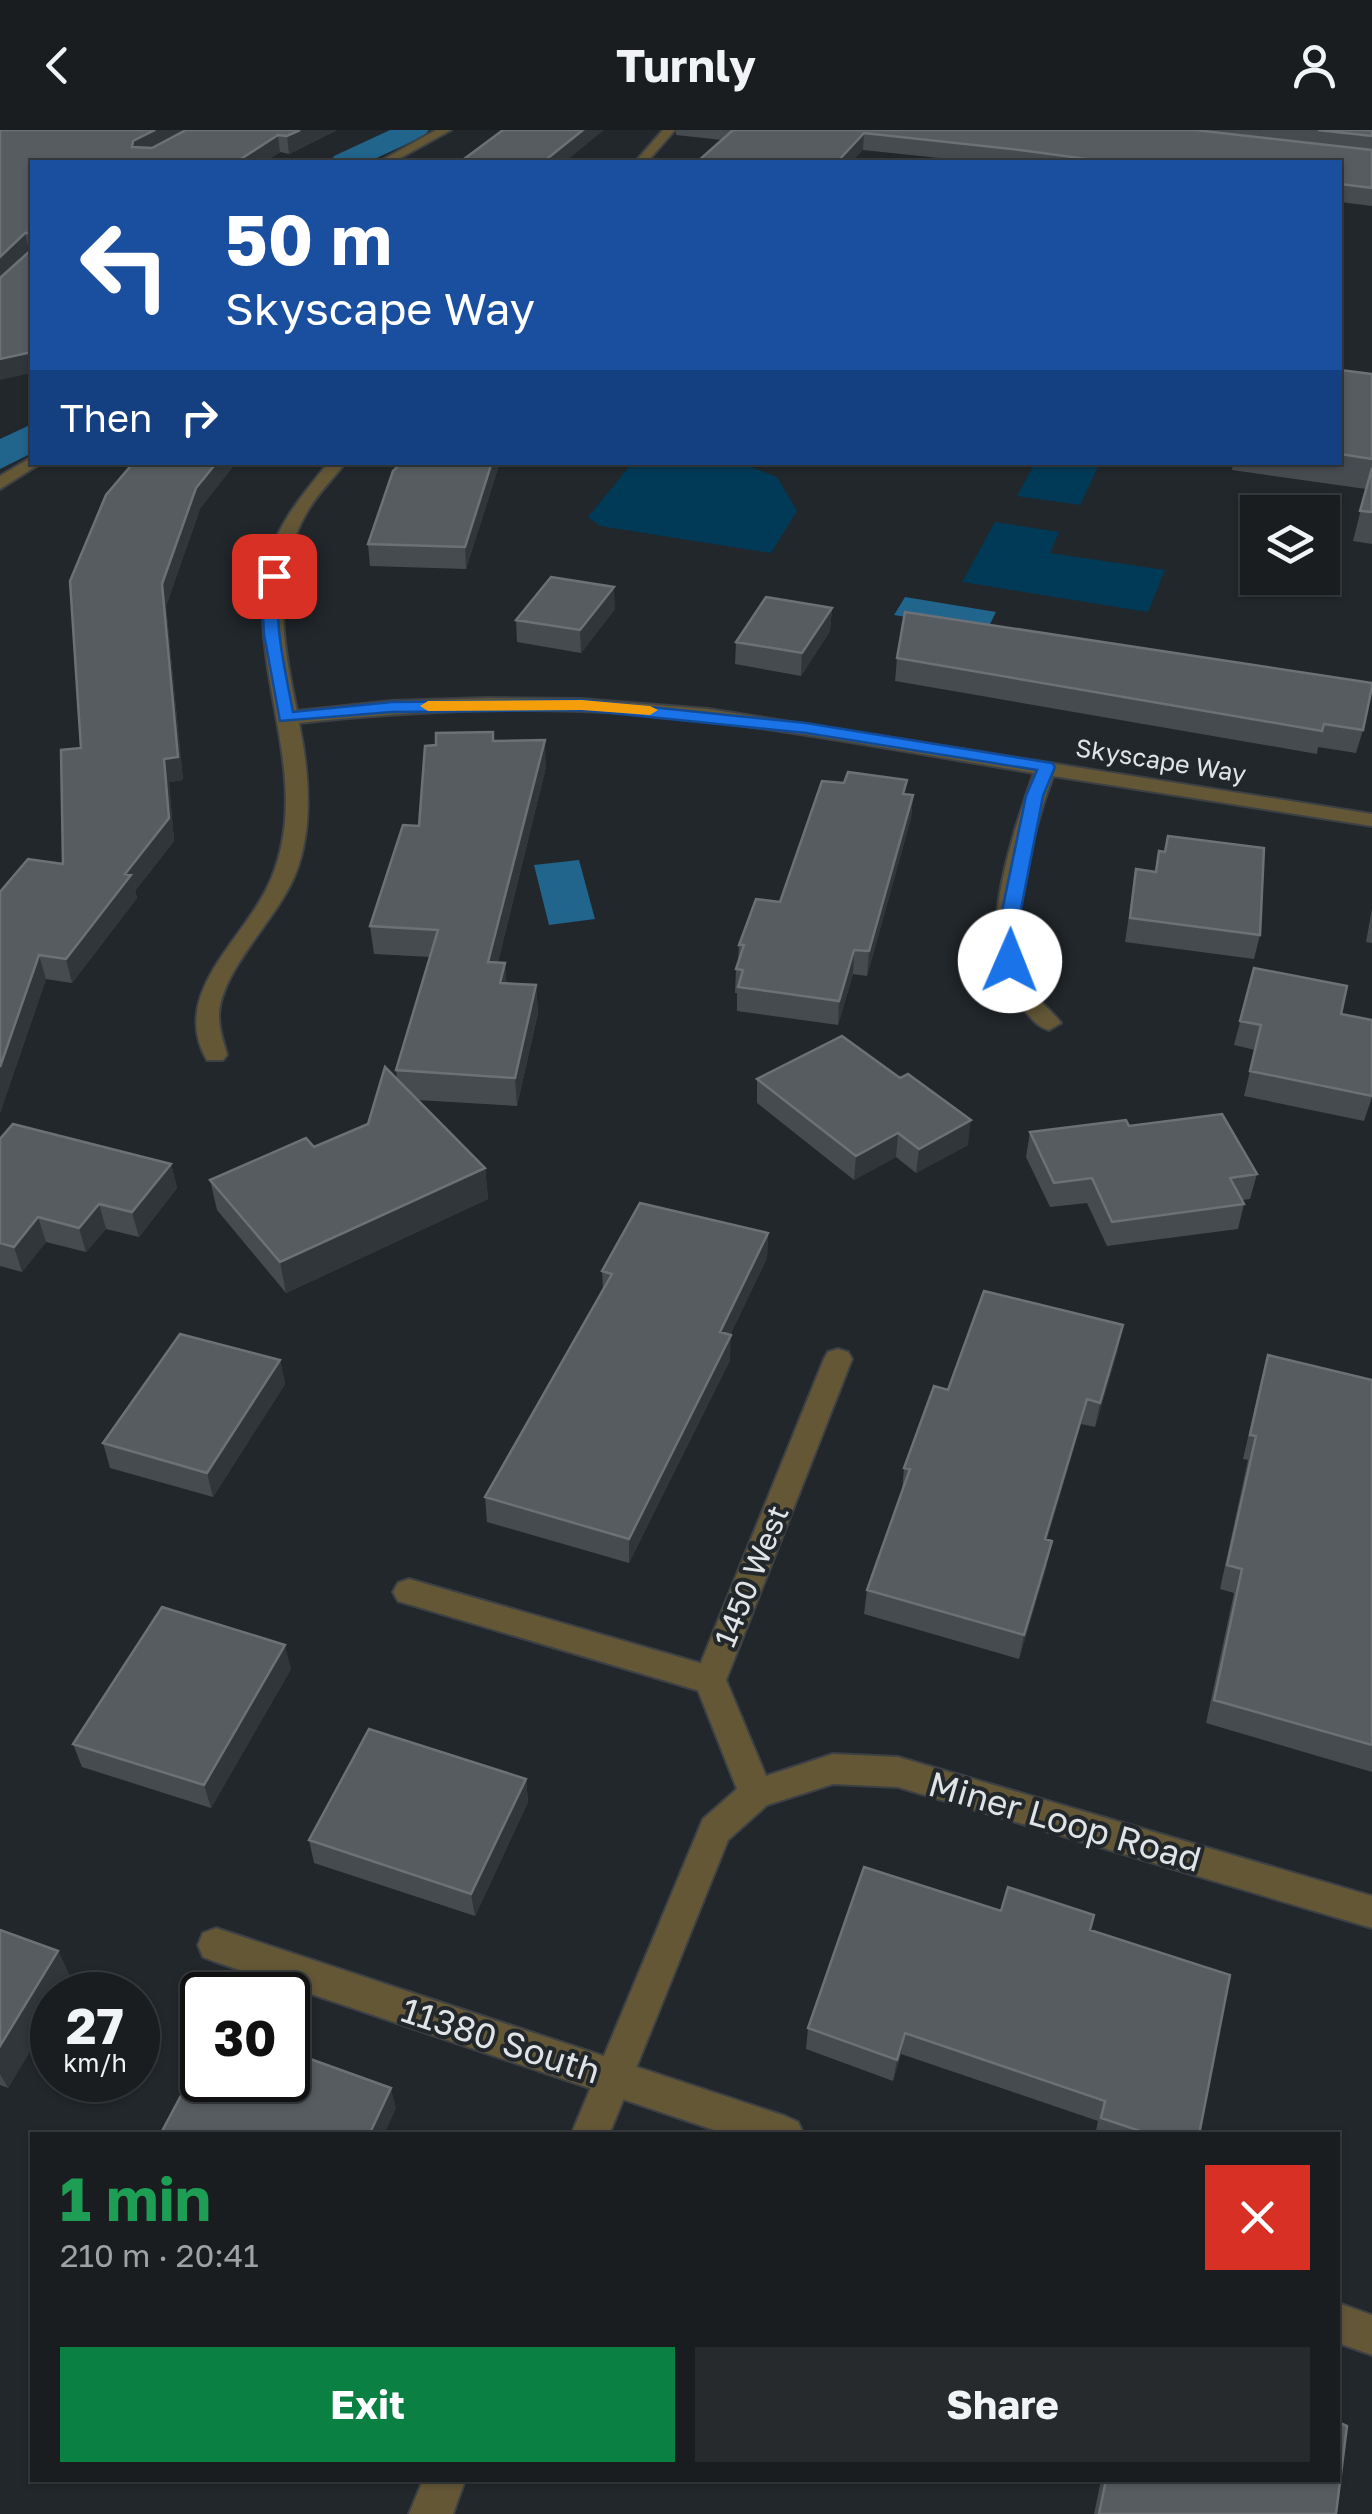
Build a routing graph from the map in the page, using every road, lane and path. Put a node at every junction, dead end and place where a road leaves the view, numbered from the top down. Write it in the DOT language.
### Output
graph roads {
  1 [pos="445,130"];
  2 [pos="669,130"];
  3 [pos="389,160"];
  4 [pos="643,160"];
  5 [pos="30,463"];
  6 [pos="336,465"];
  7 [pos="0,484"];
  8 [pos="286,718"];
  9 [pos="1046,767"];
  10 [pos="1372,820"];
  11 [pos="1050,1023"];
  12 [pos="215,1056"];
  13 [pos="838,1359"];
  14 [pos="409,1592"];
  15 [pos="710,1680"];
  16 [pos="756,1794"];
  17 [pos="1372,1912"];
  18 [pos="216,1945"];
  19 [pos="615,2078"];
  20 [pos="591,2132"];
  21 [pos="775,2132"];
  22 [pos="1340,2324"];
  23 [pos="1372,2335"];
  24 [pos="443,2482"];
  25 [pos="432,2514"];
  1 -- 3 [label="street"];
  2 -- 4 [label="street"];
  5 -- 7 [label="street"];
  6 -- 8 [label="street"];
  8 -- 9 [label="street, Skyscape Way"];
  8 -- 12 [label="street"];
  9 -- 10 [label="street, Skyscape Way"];
  9 -- 11 [label="street"];
  13 -- 15 [label="street, 1450 West"];
  14 -- 15 [label="street"];
  15 -- 16 [label="street, 1450 West"];
  16 -- 17 [label="street, Miner Loop Road"];
  16 -- 19 [label="street"];
  18 -- 19 [label="street, 11380 South"];
  19 -- 20 [label="street"];
  19 -- 21 [label="street, 11380 South"];
  22 -- 23 [label="street"];
  24 -- 25 [label="street"];
}
